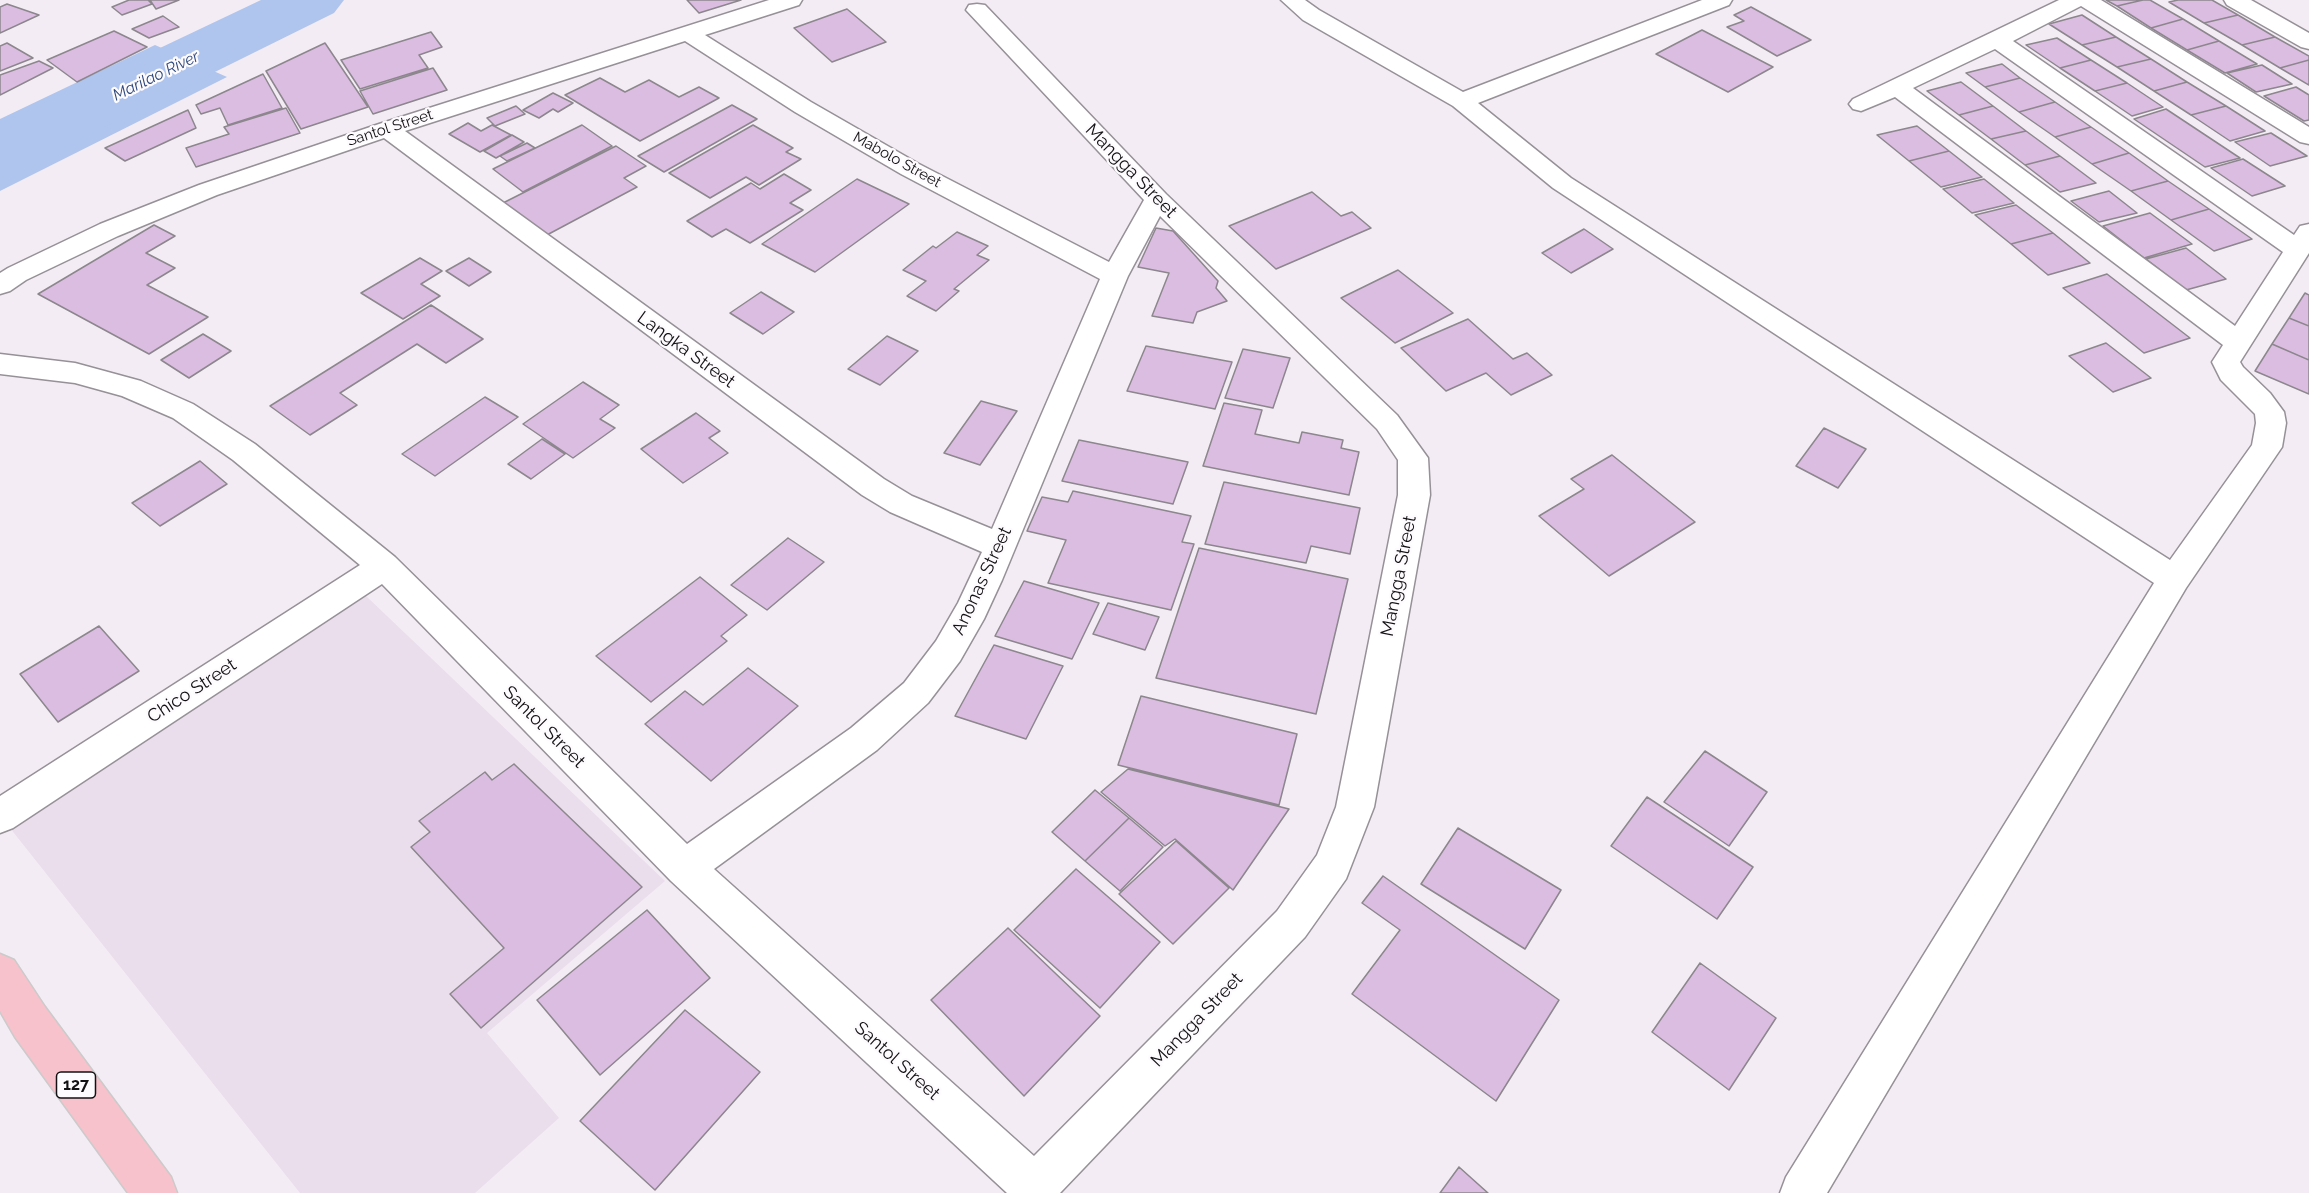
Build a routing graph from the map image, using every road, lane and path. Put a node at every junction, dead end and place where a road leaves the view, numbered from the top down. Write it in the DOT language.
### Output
graph roads {
  1 [pos="791,0"];
  2 [pos="1292,0"];
  3 [pos="1721,0"];
  4 [pos="2076,0"];
  5 [pos="2086,0"];
  6 [pos="2235,0"];
  7 [pos="1687,5"];
  8 [pos="977,10"];
  9 [pos="686,32"];
  10 [pos="1997,40"];
  11 [pos="2309,42"];
  12 [pos="1897,87"];
  13 [pos="1461,101"];
  14 [pos="1861,104"];
  15 [pos="387,129"];
  16 [pos="2309,137"];
  17 [pos="1157,199"];
  18 [pos="2303,241"];
  19 [pos="1115,276"];
  20 [pos="0,285"];
  21 [pos="2238,342"];
  22 [pos="0,364"];
  23 [pos="999,546"];
  24 [pos="384,566"];
  25 [pos="2174,579"];
  26 [pos="0,816"];
  27 [pos="685,868"];
  28 [pos="0,974"];
  29 [pos="1032,1190"];
  30 [pos="155,1193"];
  31 [pos="1802,1193"];
  1 -- 9 [label="street, Santol Street"];
  2 -- 13 [label="street"];
  3 -- 7 [label="street"];
  4 -- 10 [label="street"];
  5 -- 16 [label="street"];
  6 -- 11 [label="street"];
  7 -- 13 [label="street"];
  8 -- 17 [label="street, Mangga Street"];
  9 -- 15 [label="street, Santol Street"];
  9 -- 19 [label="street, Mabolo Street"];
  10 -- 12 [label="street"];
  10 -- 18 [label="street"];
  12 -- 14 [label="street"];
  12 -- 21 [label="street"];
  13 -- 25 [label="street"];
  15 -- 20 [label="street, Santol Street"];
  15 -- 23 [label="street, Langka Street"];
  17 -- 19 [label="street, Anonas Street"];
  17 -- 29 [label="street, Mangga Street"];
  18 -- 21 [label="street"];
  19 -- 23 [label="street, Anonas Street"];
  21 -- 25 [label="street"];
  22 -- 24 [label="street, Santol Street"];
  23 -- 27 [label="street, Anonas Street"];
  24 -- 26 [label="street, Chico Street"];
  24 -- 27 [label="street, Santol Street"];
  25 -- 31 [label="street"];
  27 -- 29 [label="street, Santol Street"];
  28 -- 30 [label="main road, 127"];
}
